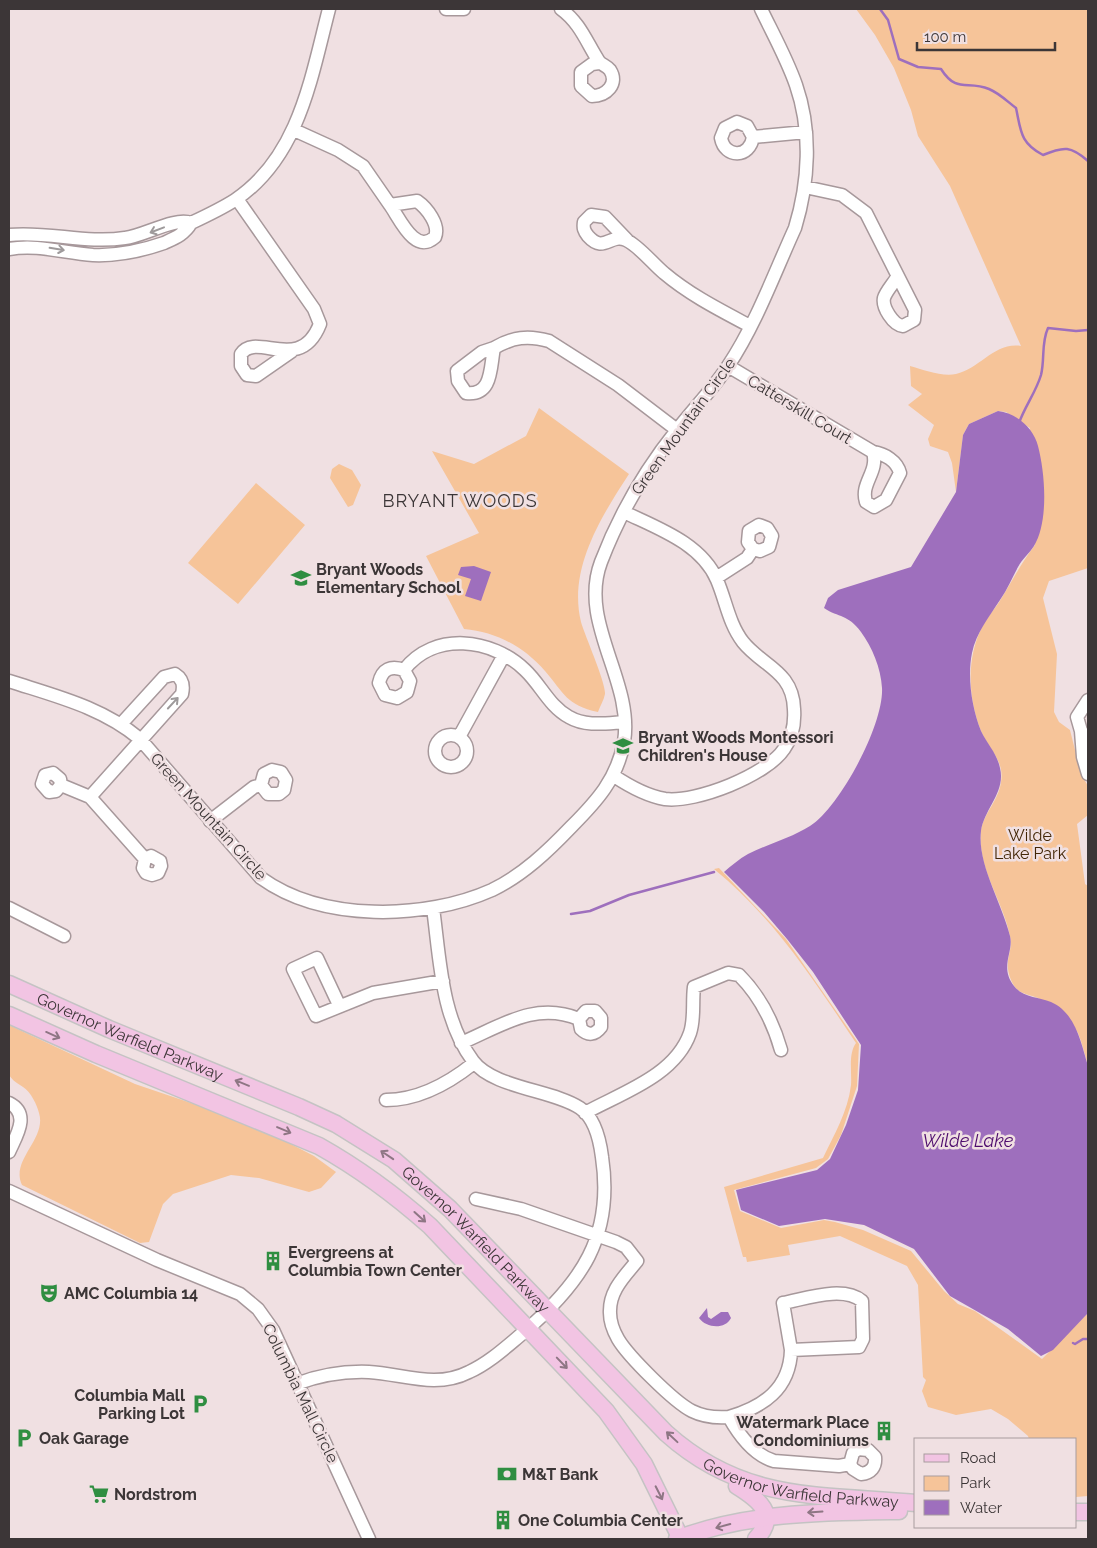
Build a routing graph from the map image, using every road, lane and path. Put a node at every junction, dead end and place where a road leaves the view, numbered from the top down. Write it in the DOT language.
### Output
graph roads {
  1 [pos="329,9"];
  2 [pos="446,9"];
  3 [pos="464,9"];
  4 [pos="562,9"];
  5 [pos="760,9"];
  6 [pos="599,63"];
  7 [pos="294,130"];
  8 [pos="806,132"];
  9 [pos="753,137"];
  10 [pos="805,187"];
  11 [pos="237,199"];
  12 [pos="390,204"];
  13 [pos="191,223"];
  14 [pos="9,235"];
  15 [pos="627,240"];
  16 [pos="9,249"];
  17 [pos="897,277"];
  18 [pos="750,326"];
  19 [pos="494,348"];
  20 [pos="292,351"];
  21 [pos="728,366"];
  22 [pos="677,430"];
  23 [pos="873,452"];
  24 [pos="624,512"];
  25 [pos="753,549"];
  26 [pos="716,578"];
  27 [pos="504,655"];
  28 [pos="404,670"];
  29 [pos="9,681"];
  30 [pos="1088,700"];
  31 [pos="625,722"];
  32 [pos="122,723"];
  33 [pos="1084,735"];
  34 [pos="459,737"];
  35 [pos="140,739"];
  36 [pos="1088,774"];
  37 [pos="614,776"];
  38 [pos="60,785"];
  39 [pos="261,785"];
  40 [pos="90,796"];
  41 [pos="210,821"];
  42 [pos="145,859"];
  43 [pos="9,908"];
  44 [pos="433,908"];
  45 [pos="64,936"];
  46 [pos="443,981"];
  47 [pos="9,984"];
  48 [pos="339,1006"];
  49 [pos="9,1015"];
  50 [pos="578,1019"];
  51 [pos="461,1043"];
  52 [pos="781,1050"];
  53 [pos="474,1063"];
  54 [pos="386,1100"];
  55 [pos="9,1103"];
  56 [pos="585,1113"];
  57 [pos="9,1152"];
  58 [pos="9,1191"];
  59 [pos="476,1199"];
  60 [pos="597,1237"];
  61 [pos="548,1310"];
  62 [pos="528,1328"];
  63 [pos="791,1350"];
  64 [pos="296,1384"];
  65 [pos="729,1417"];
  66 [pos="850,1464"];
  67 [pos="711,1467"];
  68 [pos="914,1503"];
  69 [pos="914,1511"];
  70 [pos="766,1517"];
  71 [pos="370,1539"];
  72 [pos="680,1539"];
  73 [pos="756,1539"];
  1 -- 7 [label="street"];
  2 -- 3 [label="street"];
  4 -- 6 [label="street"];
  5 -- 8 [label="street, Green Mountain Circle"];
  7 -- 11 [label="street"];
  7 -- 12 [label="street"];
  8 -- 9 [label="street"];
  8 -- 10 [label="street, Green Mountain Circle"];
  10 -- 17 [label="street"];
  10 -- 18 [label="street, Green Mountain Circle"];
  11 -- 13 [label="street"];
  11 -- 20 [label="street"];
  13 -- 14 [label="street, one-way"];
  16 -- 13 [label="street, one-way"];
  15 -- 18 [label="street"];
  18 -- 21 [label="street, Green Mountain Circle"];
  19 -- 22 [label="street"];
  21 -- 22 [label="street, Green Mountain Circle"];
  21 -- 23 [label="street, Catterskill Court"];
  22 -- 24 [label="street, Green Mountain Circle"];
  24 -- 26 [label="street"];
  24 -- 31 [label="street, Green Mountain Circle"];
  25 -- 26 [label="street"];
  26 -- 37 [label="street"];
  27 -- 28 [label="street"];
  27 -- 31 [label="street"];
  27 -- 34 [label="street"];
  29 -- 32 [label="street, Green Mountain Circle"];
  30 -- 33 [label="street"];
  31 -- 37 [label="street, Green Mountain Circle"];
  32 -- 35 [label="street, Green Mountain Circle"];
  35 -- 32 [label="street, one-way"];
  33 -- 36 [label="street"];
  35 -- 40 [label="street"];
  35 -- 41 [label="street, Green Mountain Circle"];
  37 -- 44 [label="street, Green Mountain Circle"];
  38 -- 40 [label="street"];
  39 -- 41 [label="street"];
  40 -- 42 [label="street"];
  41 -- 44 [label="street, Green Mountain Circle"];
  43 -- 45 [label="street"];
  44 -- 46 [label="street"];
  46 -- 48 [label="street"];
  46 -- 51 [label="street"];
  61 -- 47 [label="main road, Governor Warfield Parkway, one-way"];
  49 -- 62 [label="main road, Governor Warfield Parkway, one-way"];
  50 -- 51 [label="street"];
  51 -- 53 [label="street"];
  52 -- 56 [label="street"];
  53 -- 54 [label="street"];
  53 -- 56 [label="street"];
  55 -- 57 [label="street"];
  56 -- 60 [label="street"];
  58 -- 64 [label="street, Columbia Mall Circle"];
  59 -- 60 [label="street"];
  60 -- 61 [label="street"];
  60 -- 65 [label="street"];
  61 -- 62 [label="street"];
  67 -- 61 [label="main road, Governor Warfield Parkway, one-way"];
  62 -- 64 [label="street"];
  62 -- 72 [label="main road, Governor Warfield Parkway, one-way"];
  63 -- 63 [label="street"];
  63 -- 65 [label="street"];
  64 -- 71 [label="street, Columbia Mall Circle"];
  65 -- 66 [label="street"];
  67 -- 68 [label="main road, Governor Warfield Parkway"];
  67 -- 70 [label="main road"];
  69 -- 70 [label="main road, one-way"];
  70 -- 72 [label="main road, one-way"];
  70 -- 73 [label="main road"];
}
